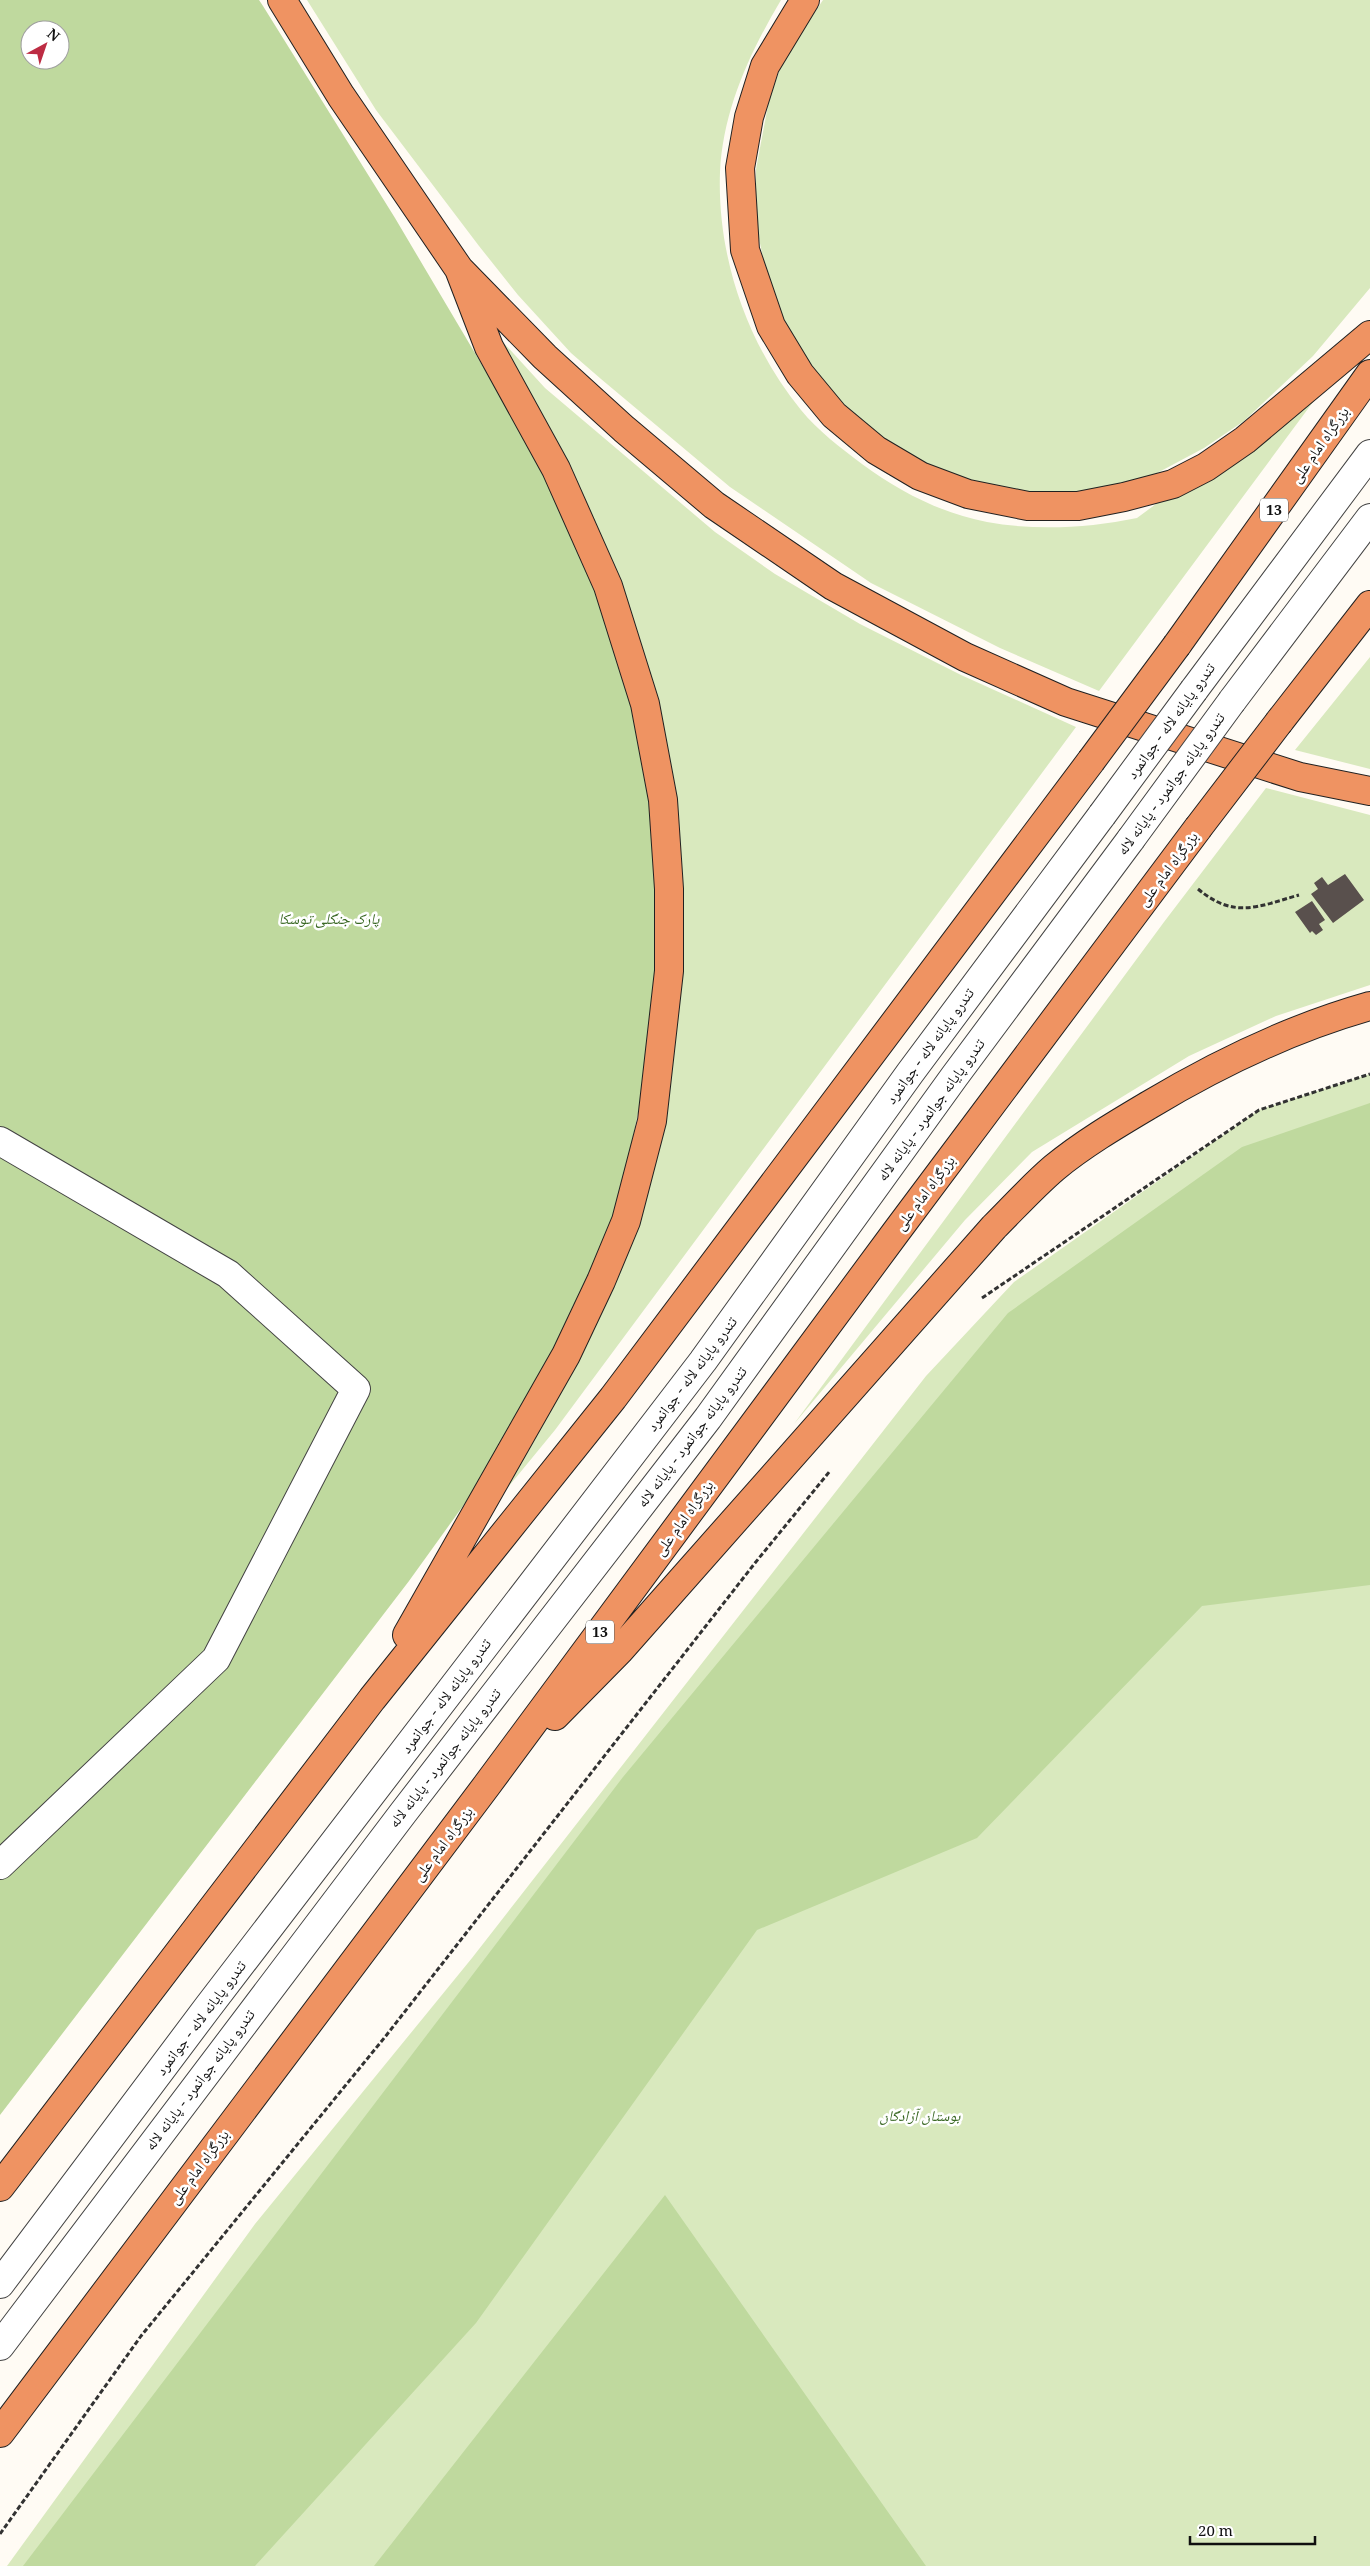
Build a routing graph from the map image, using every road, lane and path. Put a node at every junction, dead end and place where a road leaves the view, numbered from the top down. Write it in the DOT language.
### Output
graph roads {
  1 [pos="282,0"];
  2 [pos="805,0"];
  3 [pos="459,269"];
  4 [pos="1370,335"];
  5 [pos="1370,374"];
  6 [pos="1370,454"];
  7 [pos="1370,518"];
  8 [pos="1370,605"];
  9 [pos="1370,791"];
  10 [pos="1193,885"];
  11 [pos="1299,895"];
  12 [pos="1370,1006"];
  13 [pos="1370,1074"];
  14 [pos="0,1141"];
  15 [pos="973,1303"];
  16 [pos="834,1465"];
  17 [pos="372,1699"];
  18 [pos="487,1785"];
  19 [pos="0,1865"];
  20 [pos="0,2187"];
  21 [pos="0,2284"];
  22 [pos="0,2346"];
  23 [pos="0,2433"];
  24 [pos="0,2534"];
  1 -- 3 [label="highway"];
  2 -- 4 [label="highway"];
  3 -- 9 [label="highway"];
  3 -- 17 [label="highway"];
  5 -- 17 [label="highway, بزرگراه امام علی / 13, bridge"];
  6 -- 21 [label="lane, تندرو پایانه لاله - جوانمرد, bridge"];
  7 -- 22 [label="lane, تندرو پایانه جوانمرد - پایانه لاله, bridge"];
  8 -- 18 [label="highway, بزرگراه امام علی / 13, bridge"];
  10 -- 11 [label="path"];
  12 -- 18 [label="highway"];
  13 -- 15 [label="path"];
  14 -- 19 [label="lane"];
  16 -- 24 [label="path"];
  17 -- 20 [label="highway, بزرگراه امام علی / 13"];
  18 -- 23 [label="highway, بزرگراه امام علی / 13"];
}
